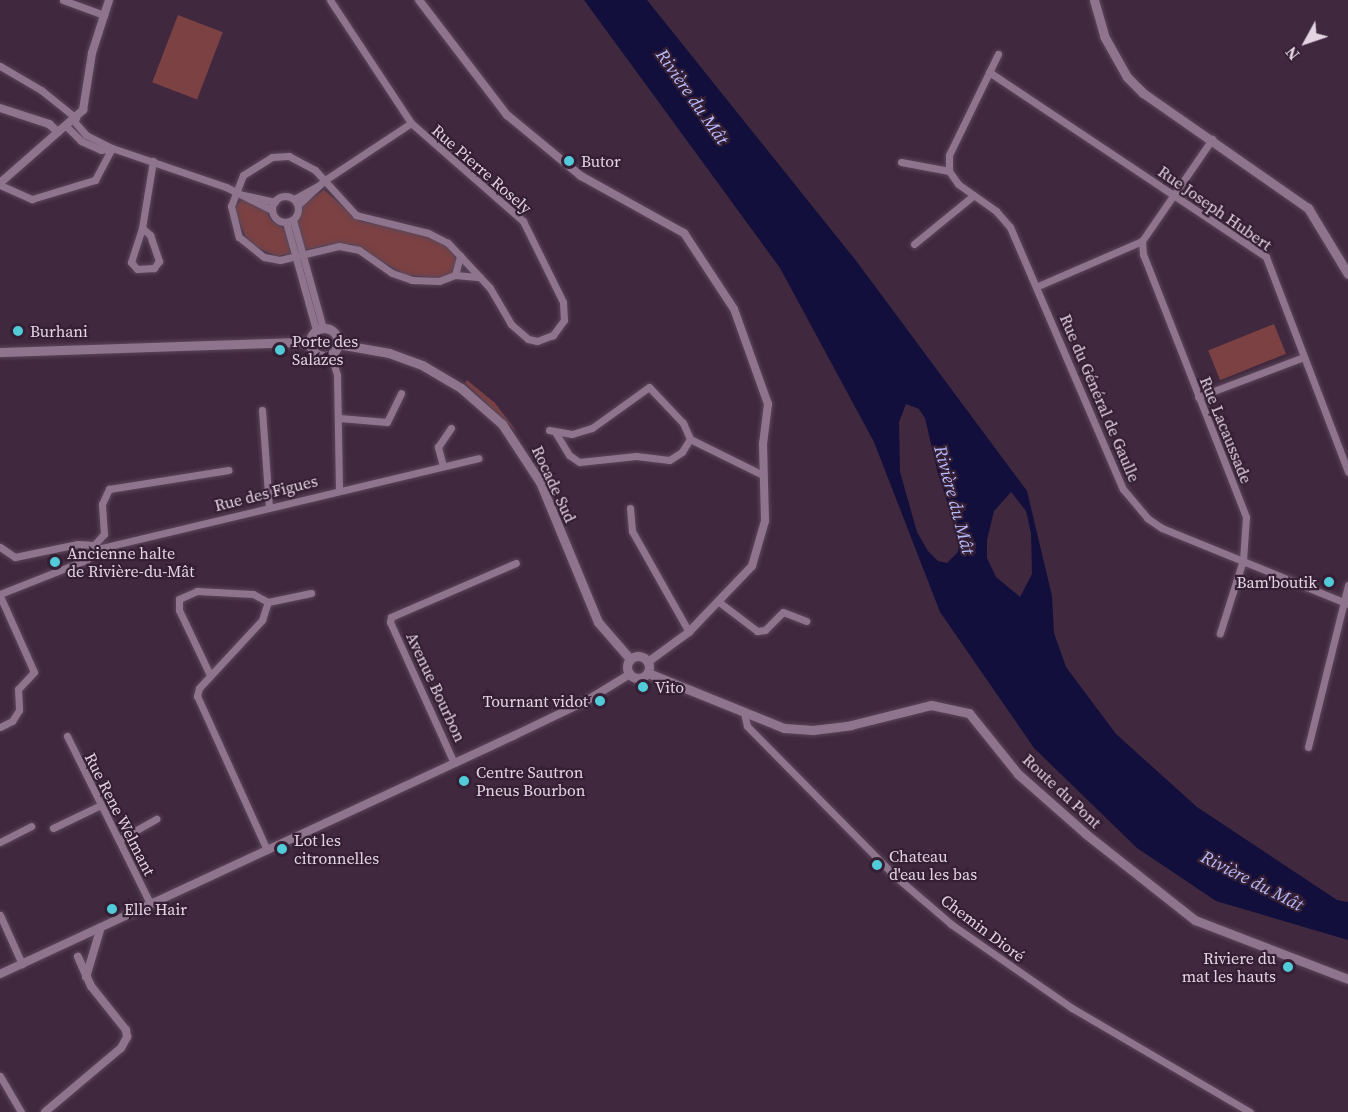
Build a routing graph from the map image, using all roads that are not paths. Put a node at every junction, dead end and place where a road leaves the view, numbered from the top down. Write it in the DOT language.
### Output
graph roads {
  1 [pos="63,0"];
  2 [pos="109,0"];
  3 [pos="330,0"];
  4 [pos="419,0"];
  5 [pos="1094,0"];
  6 [pos="104,15"];
  7 [pos="998,54"];
  8 [pos="0,66"];
  9 [pos="988,72"];
  10 [pos="0,108"];
  11 [pos="71,121"];
  12 [pos="411,123"];
  13 [pos="58,132"];
  14 [pos="1212,139"];
  15 [pos="112,148"];
  16 [pos="153,161"];
  17 [pos="902,162"];
  18 [pos="949,171"];
  19 [pos="322,182"];
  20 [pos="0,184"];
  21 [pos="240,193"];
  22 [pos="974,195"];
  23 [pos="1174,196"];
  24 [pos="275,201"];
  25 [pos="296,202"];
  26 [pos="272,210"];
  27 [pos="289,221"];
  28 [pos="142,228"];
  29 [pos="1142,241"];
  30 [pos="914,244"];
  31 [pos="460,256"];
  32 [pos="299,258"];
  33 [pos="1348,274"];
  34 [pos="456,275"];
  35 [pos="480,277"];
  36 [pos="1038,286"];
  37 [pos="320,329"];
  38 [pos="309,342"];
  39 [pos="338,344"];
  40 [pos="0,352"];
  41 [pos="331,354"];
  42 [pos="1304,357"];
  43 [pos="401,393"];
  44 [pos="1198,397"];
  45 [pos="262,410"];
  46 [pos="339,418"];
  47 [pos="451,428"];
  48 [pos="690,439"];
  49 [pos="478,458"];
  50 [pos="443,466"];
  51 [pos="229,470"];
  52 [pos="1348,472"];
  53 [pos="763,475"];
  54 [pos="339,489"];
  55 [pos="269,507"];
  56 [pos="630,508"];
  57 [pos="96,547"];
  58 [pos="1,551"];
  59 [pos="1244,560"];
  60 [pos="516,563"];
  61 [pos="1348,585"];
  62 [pos="311,593"];
  63 [pos="0,595"];
  64 [pos="268,602"];
  65 [pos="719,602"];
  66 [pos="1346,603"];
  67 [pos="806,621"];
  68 [pos="689,632"];
  69 [pos="1220,633"];
  70 [pos="630,658"];
  71 [pos="648,662"];
  72 [pos="648,673"];
  73 [pos="630,674"];
  74 [pos="210,675"];
  75 [pos="744,713"];
  76 [pos="0,727"];
  77 [pos="67,736"];
  78 [pos="1308,747"];
  79 [pos="454,763"];
  80 [pos="99,806"];
  81 [pos="156,819"];
  82 [pos="31,826"];
  83 [pos="53,828"];
  84 [pos="119,840"];
  85 [pos="0,842"];
  86 [pos="267,850"];
  87 [pos="150,903"];
  88 [pos="0,915"];
  89 [pos="101,927"];
  90 [pos="85,937"];
  91 [pos="76,941"];
  92 [pos="95,946"];
  93 [pos="60,948"];
  94 [pos="76,955"];
  95 [pos="89,957"];
  96 [pos="22,964"];
  97 [pos="0,974"];
  98 [pos="86,977"];
  99 [pos="1348,979"];
  100 [pos="0,1076"];
  101 [pos="21,1112"];
  102 [pos="45,1112"];
  103 [pos="1250,1112"];
  1 -- 6 [label="street"];
  2 -- 6 [label="street"];
  3 -- 12 [label="street"];
  4 -- 53 [label="street"];
  5 -- 14 [label="main road"];
  6 -- 11 [label="street"];
  7 -- 9 [label="street"];
  8 -- 11 [label="street"];
  9 -- 18 [label="street"];
  9 -- 23 [label="street, Rue Joseph Hubert"];
  10 -- 13 [label="street"];
  11 -- 13 [label="street"];
  11 -- 15 [label="street"];
  12 -- 19 [label="street"];
  12 -- 35 [label="street, Rue Pierre Rosely"];
  13 -- 20 [label="street"];
  14 -- 23 [label="street"];
  14 -- 33 [label="main road"];
  15 -- 16 [label="street"];
  15 -- 20 [label="street"];
  16 -- 21 [label="street"];
  16 -- 28 [label="street"];
  17 -- 18 [label="street"];
  18 -- 22 [label="street, Rue du Général de Gaulle"];
  19 -- 21 [label="street, Rue Pierre Rosely"];
  19 -- 25 [label="street"];
  19 -- 31 [label="street, Rue Pierre Rosely"];
  21 -- 24 [label="street"];
  21 -- 26 [label="street"];
  21 -- 32 [label="street"];
  22 -- 30 [label="street"];
  22 -- 36 [label="street, Rue du Général de Gaulle"];
  23 -- 29 [label="street"];
  23 -- 42 [label="street, Rue Joseph Hubert"];
  24 -- 25 [label="street"];
  24 -- 26 [label="street"];
  25 -- 27 [label="street"];
  26 -- 27 [label="street"];
  27 -- 32 [label="street"];
  28 -- 28 [label="street"];
  29 -- 36 [label="street"];
  29 -- 44 [label="street, Rue Lacaussade"];
  31 -- 34 [label="street"];
  31 -- 35 [label="street, Rue Pierre Rosely"];
  32 -- 34 [label="street"];
  32 -- 37 [label="street"];
  34 -- 35 [label="street"];
  36 -- 59 [label="street, Rue du Général de Gaulle"];
  37 -- 38 [label="main road"];
  37 -- 39 [label="main road"];
  38 -- 40 [label="main road"];
  38 -- 41 [label="main road"];
  39 -- 41 [label="main road"];
  39 -- 70 [label="main road, Rocade Sud"];
  41 -- 46 [label="street"];
  42 -- 44 [label="street"];
  42 -- 52 [label="street, Rue Joseph Hubert"];
  43 -- 46 [label="street"];
  44 -- 59 [label="street, Rue Lacaussade"];
  45 -- 55 [label="street"];
  46 -- 54 [label="street"];
  47 -- 50 [label="street"];
  48 -- 48 [label="street"];
  48 -- 53 [label="street"];
  49 -- 50 [label="street, Rue des Figues"];
  50 -- 54 [label="street, Rue des Figues"];
  51 -- 57 [label="street"];
  53 -- 65 [label="street"];
  54 -- 55 [label="street, Rue des Figues"];
  55 -- 57 [label="street, Rue des Figues"];
  56 -- 68 [label="street"];
  57 -- 58 [label="street"];
  57 -- 63 [label="street"];
  59 -- 66 [label="street, Rue du Général de Gaulle"];
  59 -- 69 [label="street, Rue Lacaussade"];
  60 -- 79 [label="street, Avenue Bourbon"];
  61 -- 66 [label="street"];
  62 -- 64 [label="street"];
  63 -- 76 [label="street"];
  64 -- 74 [label="street"];
  64 -- 74 [label="street"];
  65 -- 67 [label="street"];
  65 -- 68 [label="street"];
  66 -- 78 [label="street"];
  68 -- 71 [label="street"];
  70 -- 71 [label="main road"];
  70 -- 73 [label="main road"];
  71 -- 72 [label="main road"];
  72 -- 73 [label="main road"];
  72 -- 75 [label="main road, Route du Pont"];
  73 -- 79 [label="street, Avenue Bourbon"];
  74 -- 86 [label="street"];
  75 -- 99 [label="main road, Route du Pont"];
  75 -- 103 [label="street, Chemin Dioré"];
  77 -- 80 [label="street, Rue Rene Welmant"];
  79 -- 86 [label="street, Avenue Bourbon"];
  80 -- 83 [label="street"];
  80 -- 84 [label="street, Rue Rene Welmant"];
  81 -- 84 [label="street"];
  82 -- 85 [label="street"];
  84 -- 87 [label="street, Rue Rene Welmant"];
  86 -- 87 [label="street, Avenue Bourbon"];
  87 -- 89 [label="street, Avenue Bourbon"];
  88 -- 96 [label="street"];
  89 -- 90 [label="street, Avenue Bourbon"];
  89 -- 92 [label="street"];
  90 -- 91 [label="street, Avenue Bourbon"];
  90 -- 92 [label="street"];
  91 -- 93 [label="street"];
  91 -- 94 [label="street"];
  92 -- 95 [label="street"];
  93 -- 94 [label="street"];
  93 -- 96 [label="street"];
  94 -- 95 [label="street"];
  94 -- 98 [label="street"];
  95 -- 98 [label="street"];
  96 -- 97 [label="street"];
  98 -- 102 [label="street"];
  100 -- 101 [label="street"];
}
